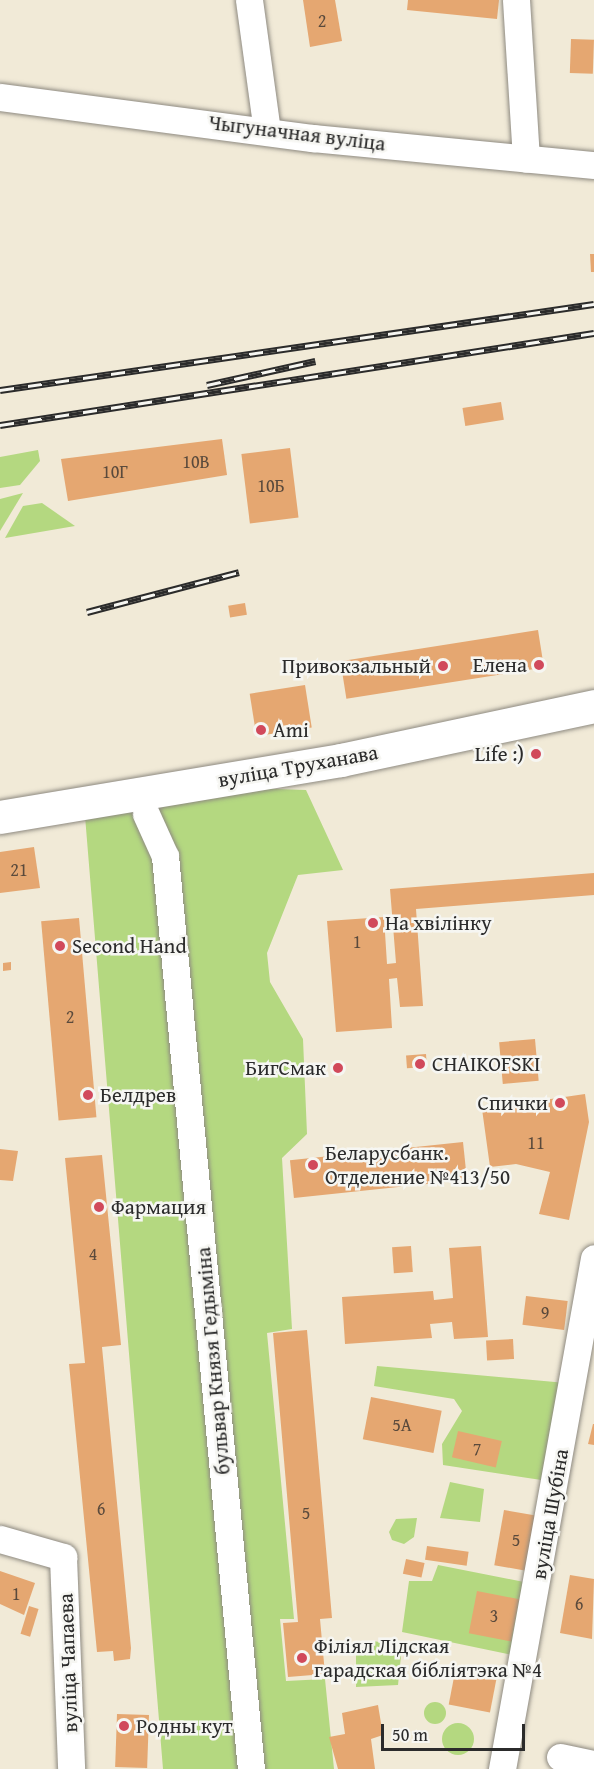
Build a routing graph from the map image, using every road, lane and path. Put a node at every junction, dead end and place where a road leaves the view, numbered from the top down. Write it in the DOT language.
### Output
graph roads {
  1 [pos="249,0"];
  2 [pos="516,0"];
  3 [pos="0,97"];
  4 [pos="267,131"];
  5 [pos="526,159"];
  6 [pos="594,165"];
  7 [pos="594,706"];
  8 [pos="146,814"];
  9 [pos="0,818"];
  10 [pos="594,1258"];
  11 [pos="0,1539"];
  12 [pos="560,1757"];
  13 [pos="594,1764"];
  14 [pos="71,1769"];
  15 [pos="251,1769"];
  16 [pos="502,1769"];
  1 -- 4 [label="street"];
  2 -- 5 [label="street"];
  3 -- 4 [label="street, Чыгуначная вуліца"];
  4 -- 5 [label="street, Чыгуначная вуліца"];
  5 -- 6 [label="street, Чыгуначная вуліца"];
  7 -- 9 [label="main road, вуліца Труханава"];
  8 -- 15 [label="street, бульвар Князя Гедыміна"];
  10 -- 16 [label="street, вуліца Шубіна"];
  11 -- 14 [label="street, вуліца Чапаева"];
  12 -- 13 [label="street"];
}
